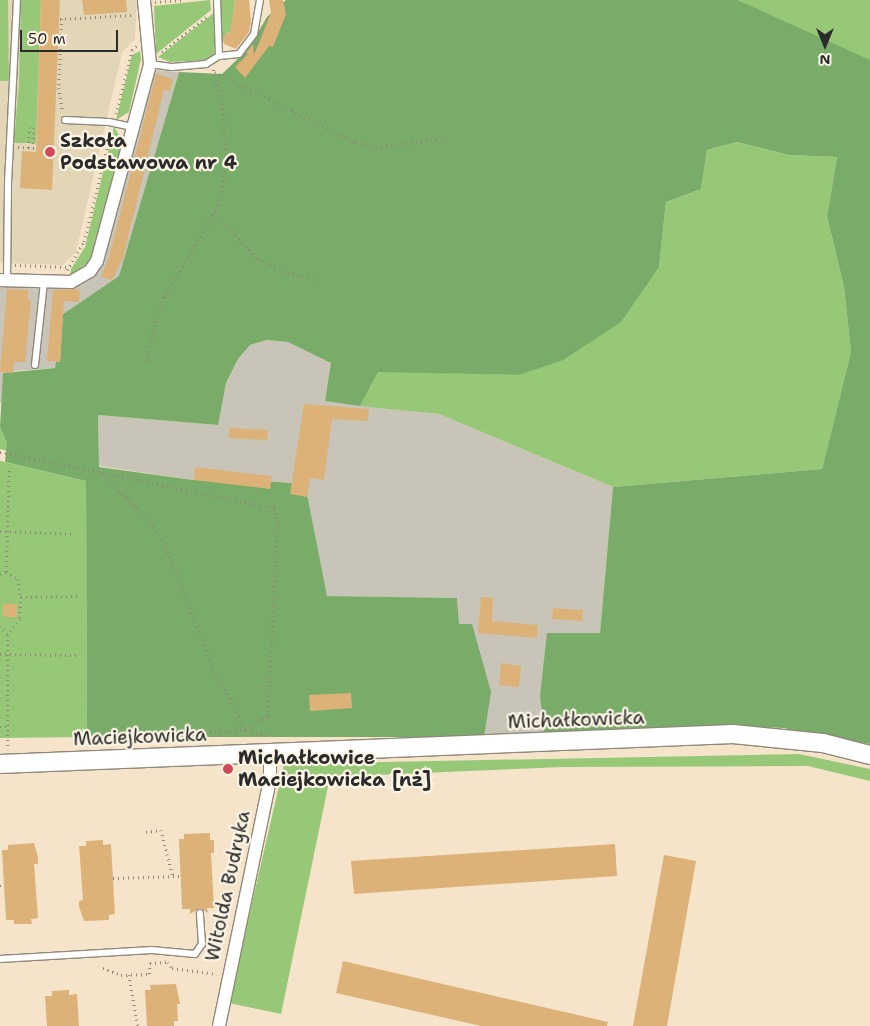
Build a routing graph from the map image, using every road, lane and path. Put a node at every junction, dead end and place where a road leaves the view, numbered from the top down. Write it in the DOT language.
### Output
graph roads {
  1 [pos="17,0"];
  2 [pos="183,0"];
  3 [pos="217,0"];
  4 [pos="260,0"];
  5 [pos="150,1"];
  6 [pos="214,10"];
  7 [pos="137,14"];
  8 [pos="148,38"];
  9 [pos="219,56"];
  10 [pos="150,62"];
  11 [pos="65,120"];
  12 [pos="114,123"];
  13 [pos="133,128"];
  14 [pos="446,138"];
  15 [pos="9,147"];
  16 [pos="28,148"];
  17 [pos="215,213"];
  18 [pos="6,265"];
  19 [pos="68,267"];
  20 [pos="3,280"];
  21 [pos="317,280"];
  22 [pos="44,282"];
  23 [pos="67,282"];
  24 [pos="147,362"];
  25 [pos="35,365"];
  26 [pos="0,452"];
  27 [pos="9,467"];
  28 [pos="100,472"];
  29 [pos="0,531"];
  30 [pos="7,532"];
  31 [pos="74,534"];
  32 [pos="6,572"];
  33 [pos="0,574"];
  34 [pos="80,596"];
  35 [pos="21,597"];
  36 [pos="0,626"];
  37 [pos="8,635"];
  38 [pos="0,654"];
  39 [pos="8,654"];
  40 [pos="77,655"];
  41 [pos="0,727"];
  42 [pos="8,727"];
  43 [pos="246,730"];
  44 [pos="267,735"];
  45 [pos="160,743"];
  46 [pos="276,753"];
  47 [pos="870,755"];
  48 [pos="4,759"];
  49 [pos="146,832"];
  50 [pos="173,876"];
  51 [pos="180,876"];
  52 [pos="113,878"];
  53 [pos="0,886"];
  54 [pos="4,886"];
  55 [pos="200,914"];
  56 [pos="0,959"];
  57 [pos="103,968"];
  58 [pos="217,974"];
  59 [pos="130,975"];
  60 [pos="138,1026"];
  61 [pos="219,1026"];
  1 -- 15 [label="lane"];
  2 -- 5 [label="path"];
  3 -- 9 [label="lane"];
  4 -- 9 [label="lane"];
  5 -- 8 [label="street"];
  6 -- 10 [label="path"];
  7 -- 11 [label="path"];
  8 -- 10 [label="street"];
  8 -- 12 [label="path"];
  9 -- 10 [label="lane"];
  10 -- 13 [label="street"];
  11 -- 12 [label="lane"];
  12 -- 13 [label="lane"];
  12 -- 19 [label="path"];
  13 -- 23 [label="street"];
  14 -- 17 [label="path"];
  15 -- 16 [label="path"];
  15 -- 18 [label="lane"];
  16 -- 16 [label="path"];
  17 -- 21 [label="path"];
  17 -- 24 [label="path"];
  18 -- 19 [label="path"];
  18 -- 20 [label="lane"];
  19 -- 23 [label="path"];
  20 -- 22 [label="street"];
  22 -- 23 [label="street"];
  22 -- 25 [label="lane"];
  26 -- 28 [label="path"];
  27 -- 30 [label="path"];
  28 -- 43 [label="path"];
  28 -- 43 [label="path"];
  29 -- 30 [label="path"];
  30 -- 31 [label="path"];
  30 -- 32 [label="path"];
  32 -- 33 [label="path"];
  32 -- 35 [label="path"];
  34 -- 35 [label="path"];
  35 -- 37 [label="path"];
  36 -- 37 [label="path"];
  37 -- 39 [label="path"];
  38 -- 39 [label="path"];
  39 -- 40 [label="path"];
  39 -- 42 [label="path"];
  41 -- 42 [label="path"];
  42 -- 48 [label="path"];
  43 -- 44 [label="path"];
  43 -- 45 [label="path"];
  46 -- 47 [label="street, Michałkowicka"];
  46 -- 48 [label="street, Maciejkowicka"];
  46 -- 61 [label="street, Witolda Budryka"];
  49 -- 50 [label="path"];
  50 -- 51 [label="path"];
  50 -- 52 [label="path"];
  53 -- 54 [label="path"];
  55 -- 56 [label="lane"];
  57 -- 59 [label="path"];
  58 -- 59 [label="path"];
  59 -- 60 [label="path"];
}
